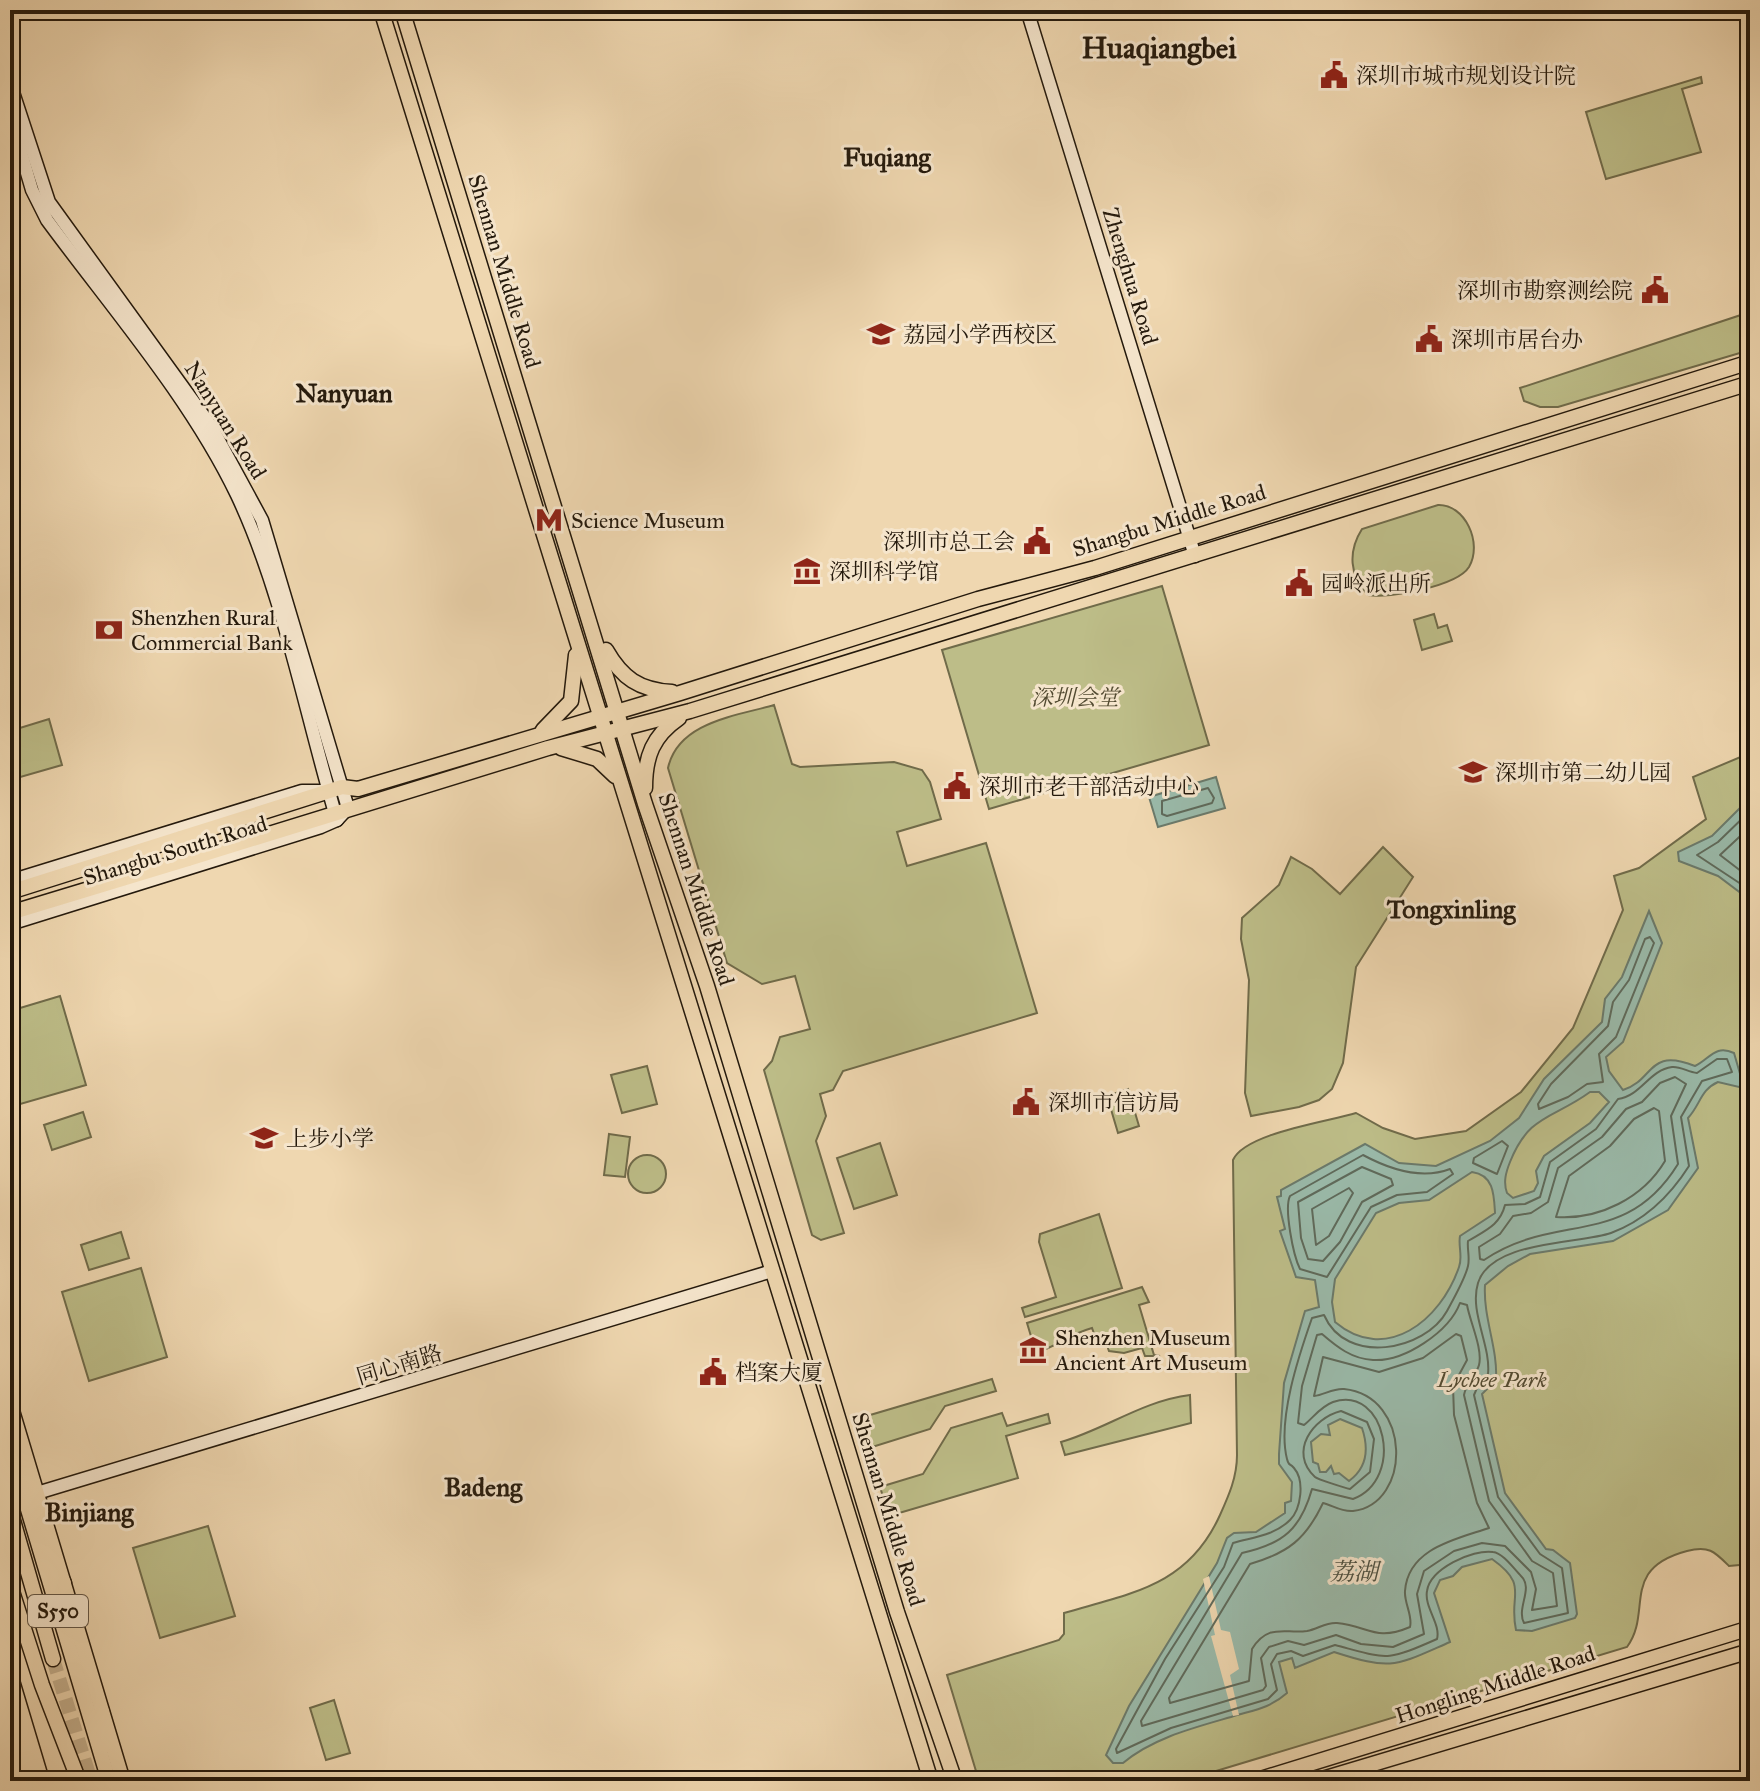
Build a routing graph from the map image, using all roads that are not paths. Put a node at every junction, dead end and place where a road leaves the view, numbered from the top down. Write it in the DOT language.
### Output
graph roads {
  1 [pos="381,10"];
  2 [pos="402,10"];
  3 [pos="1027,10"];
  4 [pos="10,83"];
  5 [pos="10,115"];
  6 [pos="1750,362"];
  7 [pos="1750,383"];
  8 [pos="1189,536"];
  9 [pos="1195,556"];
  10 [pos="594,629"];
  11 [pos="577,643"];
  12 [pos="680,693"];
  13 [pos="618,711"];
  14 [pos="690,711"];
  15 [pos="599,717"];
  16 [pos="623,728"];
  17 [pos="605,733"];
  18 [pos="539,734"];
  19 [pos="548,748"];
  20 [pos="335,789"];
  21 [pos="622,789"];
  22 [pos="645,804"];
  23 [pos="340,813"];
  24 [pos="10,881"];
  25 [pos="10,892"];
  26 [pos="10,913"];
  27 [pos="10,924"];
  28 [pos="772,1271"];
  29 [pos="10,1404"];
  30 [pos="10,1449"];
  31 [pos="37,1493"];
  32 [pos="10,1510"];
  33 [pos="34,1529"];
  34 [pos="64,1583"];
  35 [pos="10,1585"];
  36 [pos="1750,1628"];
  37 [pos="1750,1651"];
  38 [pos="53,1659"];
  39 [pos="10,1674"];
  40 [pos="10,1709"];
  41 [pos="102,1712"];
  42 [pos="108,1777"];
  43 [pos="31,1781"];
  44 [pos="42,1781"];
  45 [pos="79,1781"];
  46 [pos="123,1781"];
  47 [pos="931,1781"];
  48 [pos="955,1781"];
  49 [pos="1254,1781"];
  50 [pos="1316,1781"];
  1 -- 11 [label="main road, Shennan Middle Road"];
  2 -- 10 [label="main road, Shennan Middle Road"];
  3 -- 8 [label="main road, Zhenghua Road"];
  4 -- 20 [label="main road, Nanyuan Road"];
  5 -- 20 [label="main road, Nanyuan Road"];
  6 -- 8 [label="main road, Shangbu Middle Road"];
  7 -- 9 [label="main road, Shangbu Middle Road"];
  8 -- 9 [label="main road, Zhenghua Road"];
  8 -- 12 [label="main road, Shangbu Middle Road"];
  9 -- 14 [label="main road, Shangbu Middle Road"];
  10 -- 12 [label="main road"];
  10 -- 13 [label="main road, Shennan Middle Road"];
  11 -- 15 [label="main road, Shennan Middle Road"];
  11 -- 18 [label="main road"];
  12 -- 13 [label="main road, Shangbu Middle Road"];
  13 -- 15 [label="main road, Shangbu Middle Road"];
  13 -- 16 [label="main road, Shennan Middle Road"];
  14 -- 16 [label="main road, Shangbu Middle Road"];
  14 -- 22 [label="main road"];
  15 -- 17 [label="main road, Shennan Middle Road"];
  15 -- 18 [label="main road, Shangbu South Road"];
  16 -- 17 [label="main road, Shangbu Middle Road"];
  16 -- 22 [label="main road, Shennan Middle Road"];
  17 -- 19 [label="main road, Shangbu South Road"];
  17 -- 21 [label="main road, Shennan Middle Road"];
  18 -- 20 [label="main road, Shangbu South Road"];
  19 -- 21 [label="main road"];
  19 -- 23 [label="main road, Shangbu South Road"];
  20 -- 23 [label="main road, Nanyuan Road"];
  20 -- 24 [label="main road, Shangbu South Road"];
  20 -- 25 [label="main road, Shangbu South Road"];
  21 -- 28 [label="main road, Shennan Middle Road"];
  22 -- 48 [label="main road, Shennan Middle Road"];
  23 -- 26 [label="main road, Shangbu South Road"];
  23 -- 27 [label="main road, Shangbu South Road"];
  28 -- 31 [label="main road, 同心南路"];
  28 -- 47 [label="main road, Shennan Middle Road"];
  29 -- 31 [label="main road"];
  30 -- 33 [label="main road, S550"];
  31 -- 34 [label="main road"];
  32 -- 38 [label="main road"];
  33 -- 34 [label="main road"];
  33 -- 42 [label="main road, S550"];
  34 -- 41 [label="main road"];
  35 -- 45 [label="main road"];
  36 -- 49 [label="main road, Hongling Middle Road"];
  37 -- 50 [label="main road, Hongling Middle Road"];
  39 -- 44 [label="main road"];
  40 -- 43 [label="main road"];
  41 -- 42 [label="main road"];
  41 -- 46 [label="main road"];
}
